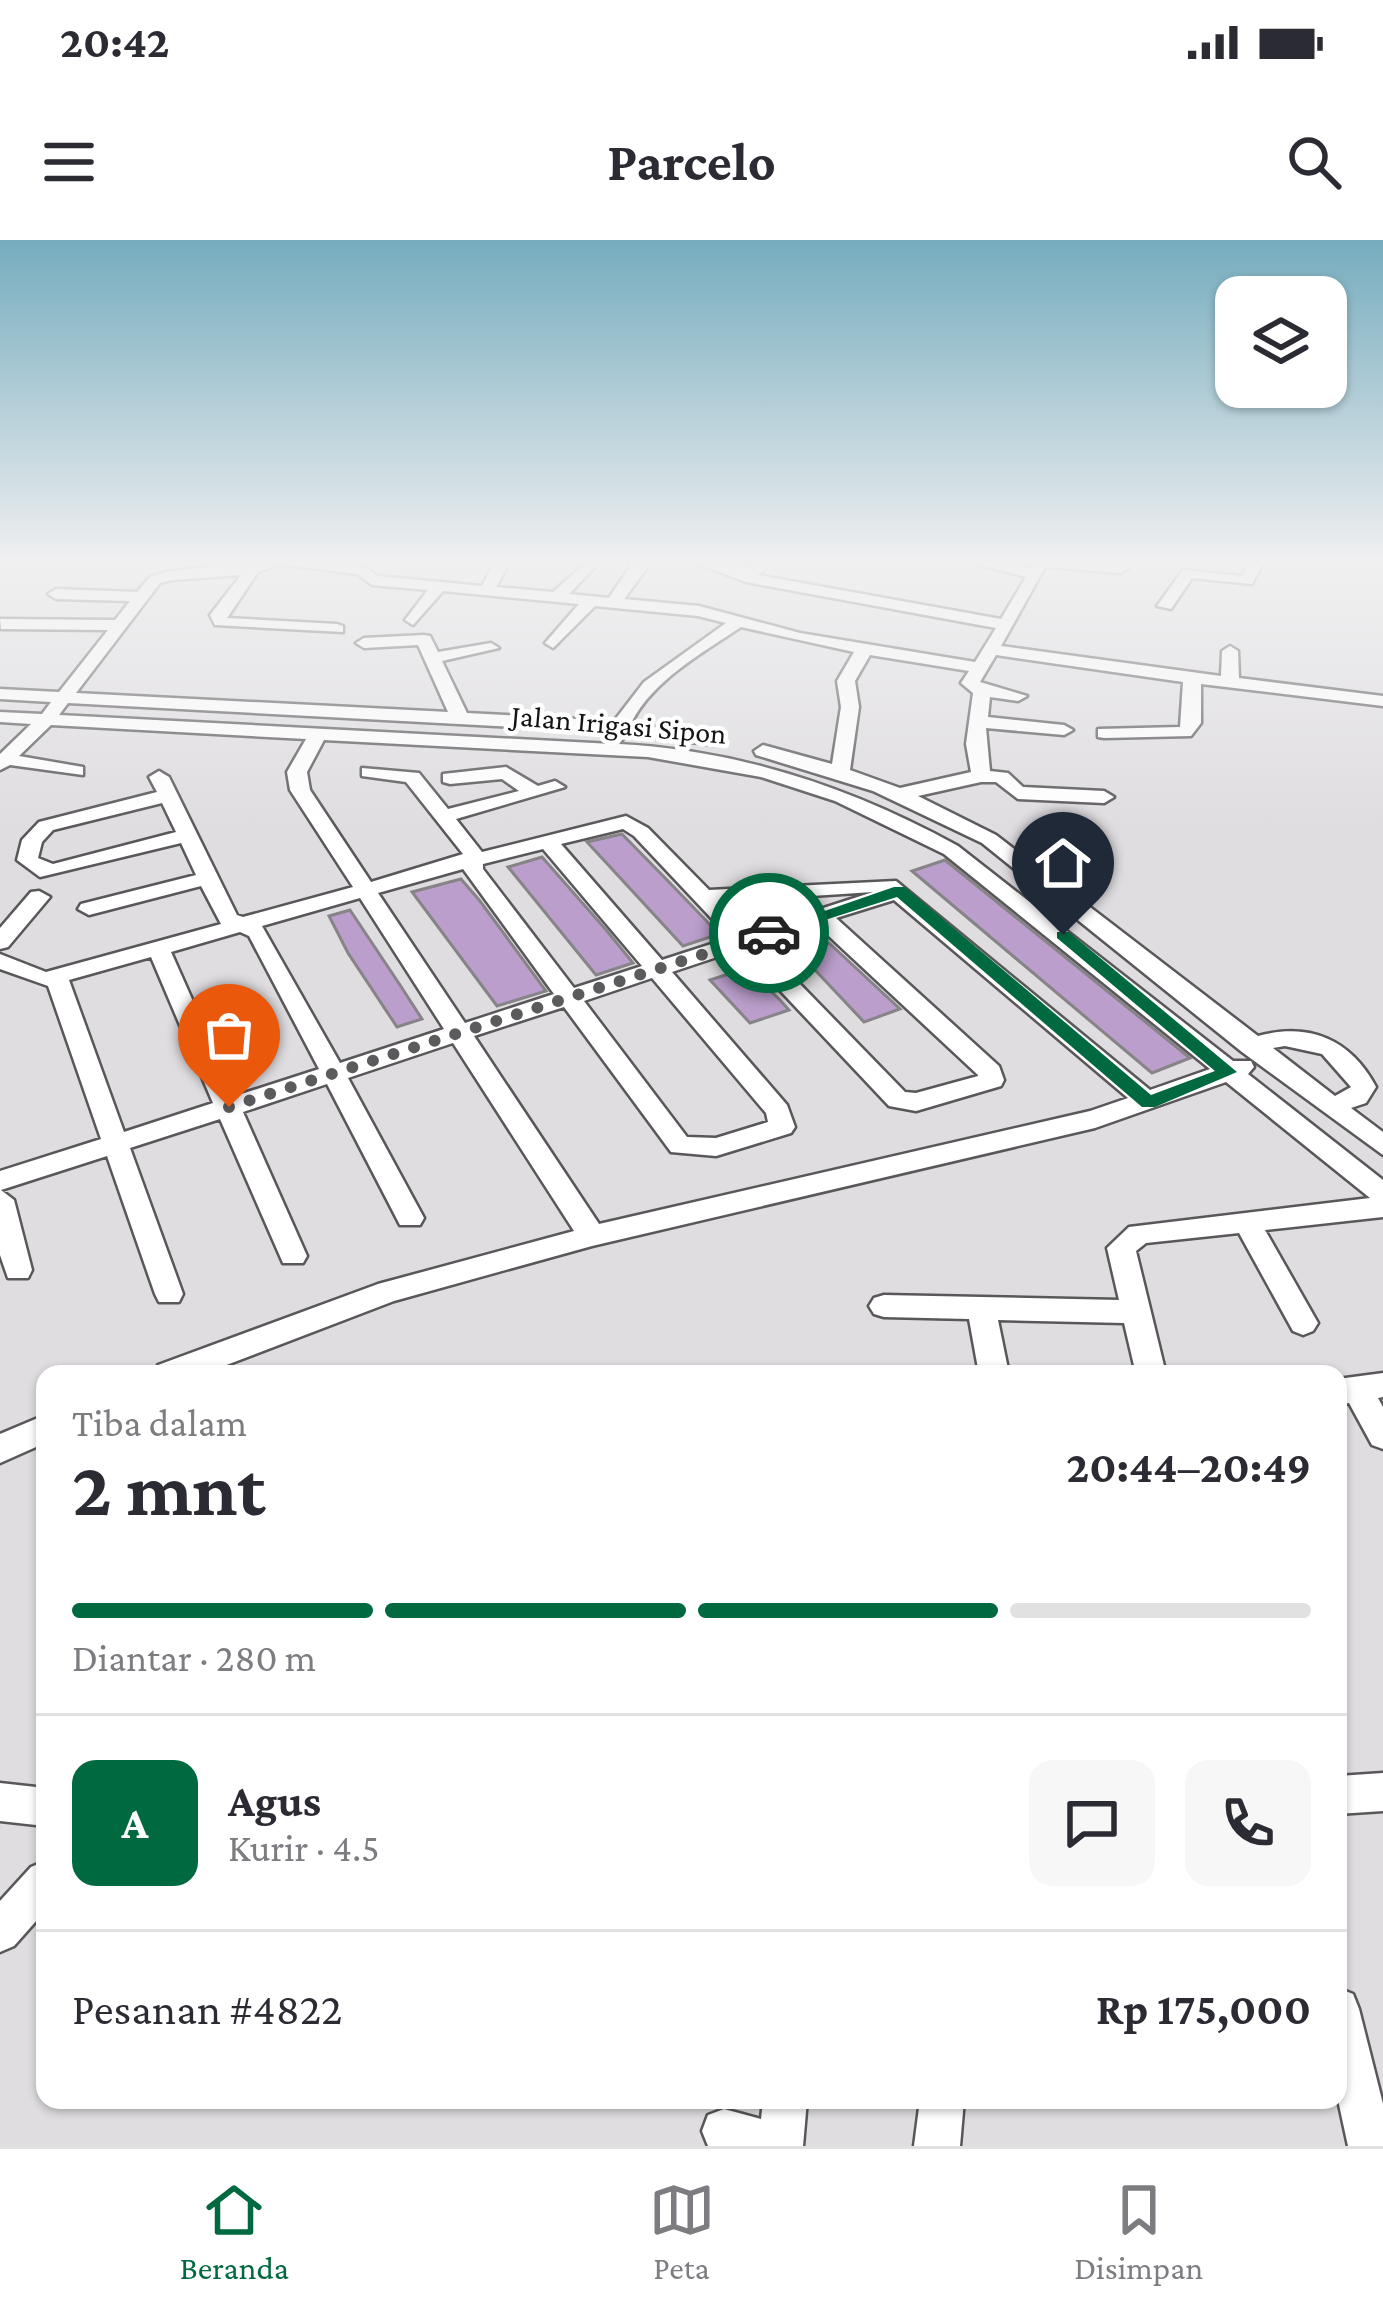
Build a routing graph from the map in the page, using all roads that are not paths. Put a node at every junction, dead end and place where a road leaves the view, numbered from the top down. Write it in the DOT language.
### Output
graph roads {
  1 [pos="104,649"];
  2 [pos="428,649"];
  3 [pos="486,649"];
  4 [pos="699,649"];
  5 [pos="860,649"];
  6 [pos="992,649"];
  7 [pos="864,650"];
  8 [pos="1230,651"];
  9 [pos="433,658"];
  10 [pos="975,667"];
  11 [pos="1192,679"];
  12 [pos="1230,683"];
  13 [pos="982,691"];
  14 [pos="0,694"];
  15 [pos="1018,696"];
  16 [pos="1383,701"];
  17 [pos="55,708"];
  18 [pos="0,717"];
  19 [pos="460,718"];
  20 [pos="978,722"];
  21 [pos="1064,730"];
  22 [pos="1104,733"];
  23 [pos="318,734"];
  24 [pos="617,738"];
  25 [pos="3,761"];
  26 [pos="797,769"];
  27 [pos="76,771"];
  28 [pos="368,772"];
  29 [pos="840,772"];
  30 [pos="981,776"];
  31 [pos="450,778"];
  32 [pos="899,794"];
  33 [pos="1104,797"];
  34 [pos="445,816"];
  35 [pos="187,835"];
  36 [pos="547,840"];
  37 [pos="472,860"];
  38 [pos="208,878"];
  39 [pos="364,890"];
  40 [pos="899,891"];
  41 [pos="703,897"];
  42 [pos="39,898"];
  43 [pos="89,909"];
  44 [pos="821,916"];
  45 [pos="242,924"];
  46 [pos="745,940"];
  47 [pos="0,942"];
  48 [pos="158,949"];
  49 [pos="0,961"];
  50 [pos="655,969"];
  51 [pos="56,977"];
  52 [pos="568,998"];
  53 [pos="459,1033"];
  54 [pos="1260,1055"];
  55 [pos="1231,1071"];
  56 [pos="334,1073"];
  57 [pos="1148,1102"];
  58 [pos="1332,1106"];
  59 [pos="229,1107"];
  60 [pos="116,1144"];
  61 [pos="1383,1146"];
  62 [pos="0,1181"];
  63 [pos="1383,1194"];
  64 [pos="0,1200"];
  65 [pos="1383,1207"];
  66 [pos="410,1219"];
  67 [pos="1247,1222"];
  68 [pos="592,1236"];
  69 [pos="293,1256"];
  70 [pos="18,1270"];
  71 [pos="169,1294"];
  72 [pos="884,1306"];
  73 [pos="981,1308"];
  74 [pos="1136,1312"];
  75 [pos="1304,1323"];
  76 [pos="193,1365"];
  77 [pos="992,1365"];
  78 [pos="1149,1365"];
  79 [pos="1359,1389"];
  80 [pos="36,1432"];
  81 [pos="1383,1436"];
  82 [pos="0,1449"];
  83 [pos="1383,1792"];
  84 [pos="1347,1794"];
  85 [pos="0,1802"];
  86 [pos="36,1806"];
  87 [pos="36,1891"];
  88 [pos="0,1932"];
  89 [pos="1347,2046"];
  90 [pos="783,2109"];
  91 [pos="941,2109"];
  92 [pos="724,2132"];
  93 [pos="777,2146"];
  94 [pos="937,2146"];
  95 [pos="1371,2146"];
  1 -- 17 [label="street"];
  2 -- 9 [label="street"];
  3 -- 9 [label="street"];
  4 -- 24 [label="street"];
  5 -- 7 [label="street"];
  6 -- 10 [label="street"];
  6 -- 11 [label="street"];
  7 -- 10 [label="street"];
  7 -- 29 [label="street"];
  8 -- 12 [label="street"];
  9 -- 19 [label="street"];
  10 -- 13 [label="street"];
  11 -- 12 [label="street"];
  11 -- 22 [label="street"];
  12 -- 16 [label="street"];
  13 -- 15 [label="street"];
  13 -- 20 [label="street"];
  14 -- 17 [label="street, Jalan Irigasi Sipon"];
  17 -- 18 [label="street, Jalan Irigasi Sipon"];
  17 -- 19 [label="street, Jalan Irigasi Sipon"];
  17 -- 23 [label="street, Jalan Irigasi Sipon"];
  17 -- 25 [label="street"];
  19 -- 24 [label="street, Jalan Irigasi Sipon"];
  20 -- 21 [label="street"];
  20 -- 30 [label="street"];
  23 -- 24 [label="street, Jalan Irigasi Sipon"];
  23 -- 39 [label="street"];
  24 -- 26 [label="street, Jalan Irigasi Sipon"];
  25 -- 27 [label="street"];
  26 -- 29 [label="street, Jalan Irigasi Sipon"];
  26 -- 55 [label="street, Jalan Irigasi Sipon"];
  28 -- 34 [label="street"];
  29 -- 32 [label="street, Jalan Irigasi Sipon"];
  30 -- 32 [label="street"];
  30 -- 33 [label="street"];
  31 -- 34 [label="street"];
  32 -- 54 [label="street, Jalan Irigasi Sipon"];
  34 -- 37 [label="street"];
  35 -- 35 [label="street"];
  35 -- 38 [label="street"];
  36 -- 37 [label="street"];
  36 -- 41 [label="street"];
  36 -- 50 [label="street"];
  37 -- 39 [label="street"];
  37 -- 52 [label="street"];
  38 -- 43 [label="street"];
  38 -- 45 [label="street"];
  39 -- 45 [label="street"];
  39 -- 53 [label="street"];
  40 -- 41 [label="street"];
  40 -- 44 [label="street"];
  40 -- 57 [label="street"];
  41 -- 46 [label="street"];
  42 -- 47 [label="street"];
  44 -- 46 [label="street"];
  44 -- 46 [label="street"];
  45 -- 48 [label="street"];
  45 -- 56 [label="street"];
  46 -- 50 [label="street"];
  48 -- 51 [label="street"];
  48 -- 59 [label="street"];
  49 -- 51 [label="street"];
  50 -- 52 [label="street"];
  50 -- 52 [label="street"];
  51 -- 60 [label="street"];
  52 -- 53 [label="street"];
  53 -- 56 [label="street"];
  53 -- 68 [label="street"];
  54 -- 55 [label="street"];
  54 -- 58 [label="street, Jalan Irigasi Sipon"];
  54 -- 58 [label="street"];
  55 -- 57 [label="street"];
  55 -- 63 [label="street, Jalan Irigasi Sipon"];
  56 -- 59 [label="street"];
  56 -- 66 [label="street"];
  57 -- 68 [label="street"];
  58 -- 61 [label="street, Jalan Irigasi Sipon"];
  59 -- 60 [label="street"];
  59 -- 69 [label="street"];
  60 -- 62 [label="street"];
  60 -- 71 [label="street"];
  64 -- 70 [label="street"];
  65 -- 67 [label="street"];
  67 -- 74 [label="street"];
  67 -- 75 [label="street"];
  68 -- 76 [label="street"];
  72 -- 73 [label="street"];
  73 -- 74 [label="street"];
  73 -- 77 [label="street"];
  74 -- 78 [label="street"];
  79 -- 81 [label="street"];
  80 -- 82 [label="street"];
  83 -- 84 [label="street"];
  85 -- 86 [label="street"];
  87 -- 88 [label="street"];
  89 -- 95 [label="street"];
  90 -- 93 [label="street"];
  91 -- 94 [label="street"];
  92 -- 93 [label="street"];
}
